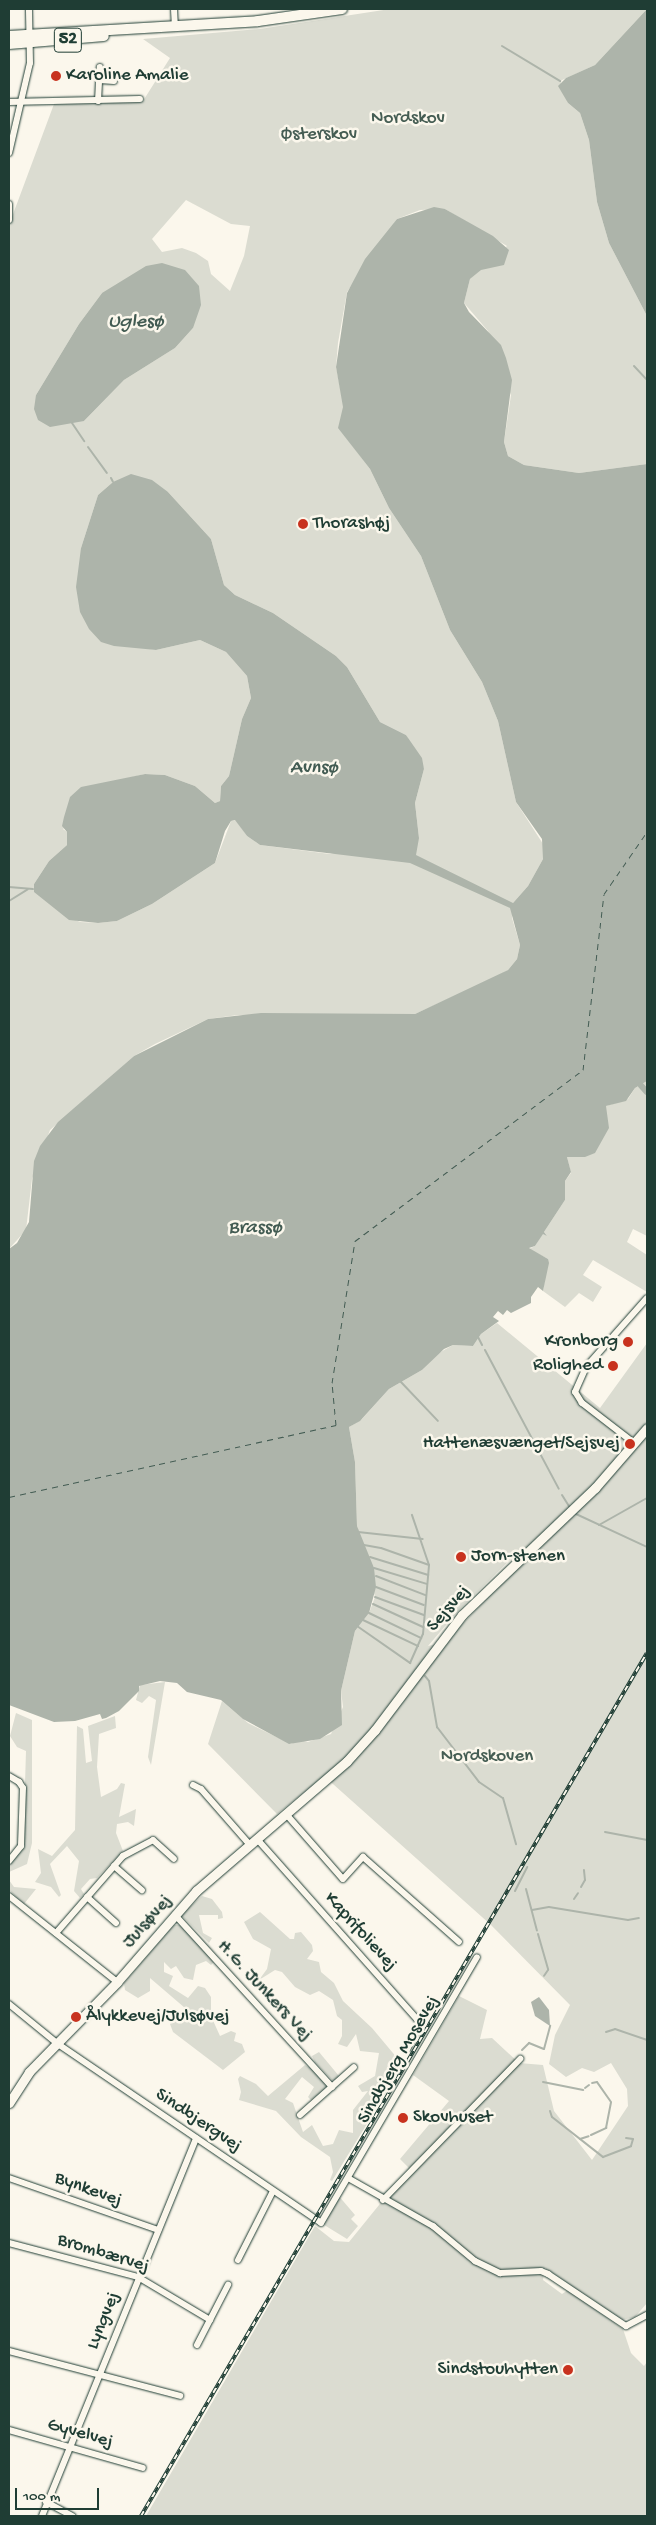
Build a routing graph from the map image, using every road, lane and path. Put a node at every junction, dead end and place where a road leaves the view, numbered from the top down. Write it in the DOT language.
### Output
graph roads {
  1 [pos="28,9"];
  2 [pos="174,9"];
  3 [pos="342,9"];
  4 [pos="175,27"];
  5 [pos="9,36"];
  6 [pos="31,39"];
  7 [pos="9,44"];
  8 [pos="100,67"];
  9 [pos="99,80"];
  10 [pos="114,81"];
  11 [pos="140,99"];
  12 [pos="98,101"];
  13 [pos="9,102"];
  14 [pos="22,102"];
  15 [pos="11,142"];
  16 [pos="9,152"];
  17 [pos="9,204"];
  18 [pos="9,220"];
  19 [pos="647,1298"];
  20 [pos="647,1428"];
  21 [pos="634,1443"];
  22 [pos="9,1776"];
  23 [pos="329,1778"];
  24 [pos="193,1785"];
  25 [pos="286,1814"];
  26 [pos="253,1842"];
  27 [pos="174,1859"];
  28 [pos="9,1861"];
  29 [pos="114,1866"];
  30 [pos="142,1890"];
  31 [pos="9,1896"];
  32 [pos="87,1897"];
  33 [pos="174,1915"];
  34 [pos="116,1923"];
  35 [pos="56,1933"];
  36 [pos="459,1942"];
  37 [pos="477,1957"];
  38 [pos="117,1982"];
  39 [pos="9,2004"];
  40 [pos="58,2044"];
  41 [pos="407,2050"];
  42 [pos="520,2059"];
  43 [pos="354,2067"];
  44 [pos="332,2087"];
  45 [pos="9,2103"];
  46 [pos="300,2116"];
  47 [pos="196,2138"];
  48 [pos="9,2178"];
  49 [pos="348,2178"];
  50 [pos="273,2191"];
  51 [pos="383,2200"];
  52 [pos="321,2223"];
  53 [pos="158,2230"];
  54 [pos="9,2243"];
  55 [pos="238,2260"];
  56 [pos="138,2277"];
  57 [pos="228,2285"];
  58 [pos="647,2315"];
  59 [pos="210,2320"];
  60 [pos="197,2346"];
  61 [pos="9,2351"];
  62 [pos="99,2374"];
  63 [pos="180,2396"];
  64 [pos="9,2430"];
  65 [pos="68,2446"];
  66 [pos="143,2468"];
  67 [pos="46,2502"];
  68 [pos="42,2516"];
  69 [pos="72,2516"];
  1 -- 6 [label="street"];
  2 -- 4 [label="street"];
  3 -- 4 [label="main road, 52"];
  4 -- 6 [label="main road, 52"];
  5 -- 6 [label="main road, 52"];
  6 -- 7 [label="main road, 52"];
  6 -- 14 [label="street"];
  8 -- 9 [label="street"];
  9 -- 10 [label="street"];
  9 -- 12 [label="street"];
  11 -- 12 [label="street"];
  12 -- 14 [label="street"];
  13 -- 14 [label="street"];
  14 -- 15 [label="street"];
  15 -- 16 [label="street"];
  17 -- 18 [label="street"];
  19 -- 21 [label="street"];
  20 -- 21 [label="street, Sejsvej"];
  21 -- 23 [label="street, Sejsvej"];
  22 -- 28 [label="street"];
  23 -- 25 [label="street, Julsøvej"];
  24 -- 26 [label="street"];
  25 -- 26 [label="street, Julsøvej"];
  25 -- 36 [label="street"];
  26 -- 33 [label="street, Julsøvej"];
  26 -- 41 [label="street, Kaprifolievej"];
  27 -- 29 [label="street"];
  29 -- 30 [label="street"];
  29 -- 32 [label="street"];
  31 -- 35 [label="street"];
  32 -- 34 [label="street"];
  32 -- 35 [label="street"];
  33 -- 38 [label="street, Julsøvej"];
  33 -- 44 [label="street, H.G. Junkers Vej"];
  35 -- 38 [label="street"];
  37 -- 49 [label="street, Sindbjerg Mosevej"];
  38 -- 40 [label="street, Julsøvej"];
  39 -- 40 [label="street, Sindbjergvej"];
  40 -- 45 [label="street, Julsøvej"];
  40 -- 47 [label="street, Sindbjergvej"];
  42 -- 51 [label="street"];
  43 -- 44 [label="street"];
  44 -- 46 [label="street"];
  47 -- 50 [label="street, Sindbjergvej"];
  47 -- 53 [label="street, Lyngvej"];
  48 -- 53 [label="street, Bynkevej"];
  49 -- 51 [label="street"];
  49 -- 52 [label="street, Sindbjerg Mosevej"];
  50 -- 52 [label="street, Sindbjergvej"];
  50 -- 55 [label="street"];
  51 -- 58 [label="street"];
  53 -- 56 [label="street, Lyngvej"];
  54 -- 56 [label="street, Brombærvej"];
  56 -- 59 [label="street, Brombærvej"];
  56 -- 62 [label="street, Lyngvej"];
  57 -- 59 [label="street"];
  59 -- 60 [label="street"];
  61 -- 62 [label="street"];
  62 -- 63 [label="street"];
  62 -- 65 [label="street, Lyngvej"];
  64 -- 65 [label="street, Gyvelvej"];
  65 -- 66 [label="street, Gyvelvej"];
  65 -- 67 [label="street, Lyngvej"];
  67 -- 68 [label="street, Lyngvej"];
  67 -- 69 [label="street"];
}
